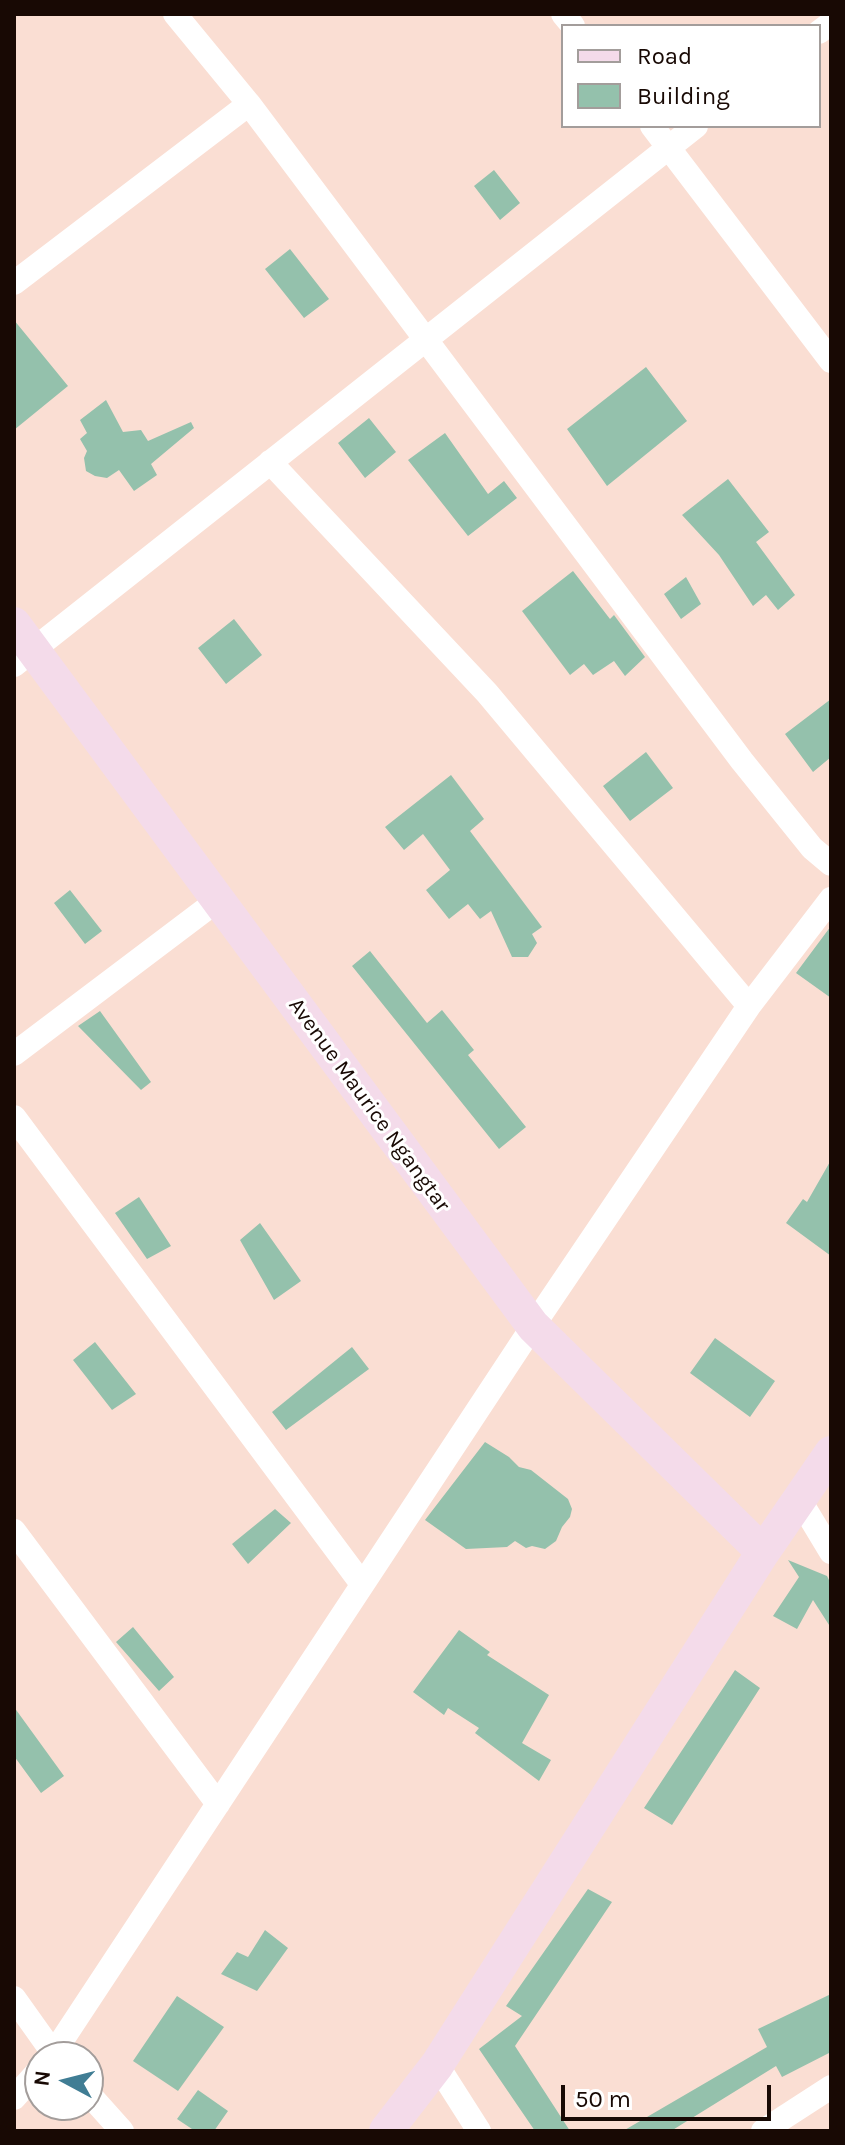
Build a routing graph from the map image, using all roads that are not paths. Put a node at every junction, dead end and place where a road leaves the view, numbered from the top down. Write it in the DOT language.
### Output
graph roads {
  1 [pos="175,14"];
  2 [pos="249,104"];
  3 [pos="654,128"];
  4 [pos="693,128"];
  5 [pos="668,147"];
  6 [pos="14,283"];
  7 [pos="426,339"];
  8 [pos="831,361"];
  9 [pos="270,462"];
  10 [pos="20,646"];
  11 [pos="831,864"];
  12 [pos="831,899"];
  13 [pos="218,900"];
  14 [pos="749,1006"];
  15 [pos="14,1054"];
  16 [pos="14,1117"];
  17 [pos="533,1326"];
  18 [pos="831,1453"];
  19 [pos="799,1499"];
  20 [pos="14,1531"];
  21 [pos="763,1552"];
  22 [pos="831,1552"];
  23 [pos="362,1584"];
  24 [pos="218,1804"];
  25 [pos="14,1998"];
  26 [pos="39,2041"];
  27 [pos="62,2041"];
  28 [pos="437,2065"];
  29 [pos="831,2087"];
  30 [pos="104,2111"];
  31 [pos="122,2131"];
  32 [pos="386,2131"];
  33 [pos="479,2131"];
  34 [pos="763,2131"];
  1 -- 2 [label="street"];
  2 -- 6 [label="street"];
  2 -- 7 [label="street"];
  3 -- 5 [label="street"];
  4 -- 5 [label="street"];
  5 -- 7 [label="street"];
  5 -- 8 [label="street"];
  7 -- 9 [label="street"];
  7 -- 11 [label="street"];
  9 -- 10 [label="street"];
  9 -- 14 [label="street"];
  10 -- 13 [label="street, Avenue Maurice Ngangtar"];
  12 -- 14 [label="street"];
  13 -- 15 [label="street"];
  13 -- 17 [label="street, Avenue Maurice Ngangtar"];
  14 -- 17 [label="street"];
  16 -- 23 [label="street"];
  17 -- 21 [label="street, Avenue Maurice Ngangtar"];
  17 -- 23 [label="street"];
  18 -- 19 [label="street"];
  19 -- 21 [label="street"];
  19 -- 22 [label="street"];
  20 -- 24 [label="street"];
  21 -- 28 [label="street"];
  23 -- 24 [label="street"];
  24 -- 27 [label="street"];
  25 -- 26 [label="street"];
  28 -- 32 [label="street"];
  28 -- 33 [label="street"];
  29 -- 34 [label="street"];
  30 -- 31 [label="street"];
}
